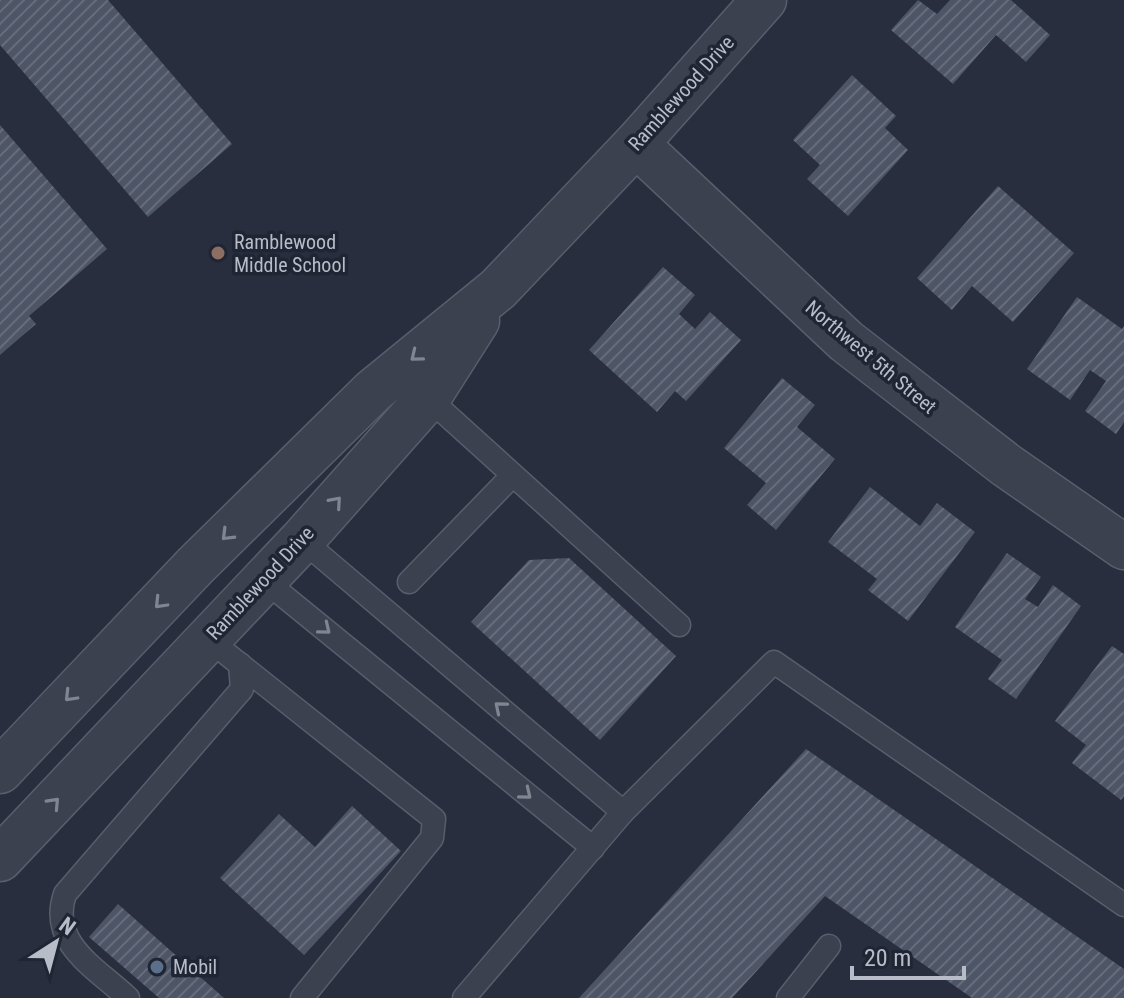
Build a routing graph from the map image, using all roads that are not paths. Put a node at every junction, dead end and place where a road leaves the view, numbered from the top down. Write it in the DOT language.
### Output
graph roads {
  1 [pos="764,0"];
  2 [pos="636,144"];
  3 [pos="498,289"];
  4 [pos="428,398"];
  5 [pos="512,476"];
  6 [pos="302,540"];
  7 [pos="1124,547"];
  8 [pos="264,580"];
  9 [pos="409,582"];
  10 [pos="679,625"];
  11 [pos="224,652"];
  12 [pos="0,771"];
  13 [pos="623,812"];
  14 [pos="593,848"];
  15 [pos="0,859"];
  16 [pos="1124,905"];
  17 [pos="829,946"];
  18 [pos="128,998"];
  19 [pos="302,998"];
  20 [pos="464,998"];
  21 [pos="788,998"];
  1 -- 2 [label="street, Ramblewood Drive"];
  2 -- 3 [label="street, Ramblewood Drive"];
  2 -- 7 [label="street, Northwest 5th Street"];
  3 -- 4 [label="street, Ramblewood Drive"];
  3 -- 12 [label="street, Ramblewood Drive, one-way"];
  4 -- 5 [label="lane"];
  6 -- 4 [label="street, Ramblewood Drive, one-way"];
  5 -- 9 [label="lane"];
  5 -- 10 [label="lane"];
  6 -- 8 [label="street, Ramblewood Drive"];
  13 -- 6 [label="lane, one-way"];
  8 -- 11 [label="street, Ramblewood Drive"];
  8 -- 14 [label="lane, one-way"];
  15 -- 11 [label="street, Ramblewood Drive, one-way"];
  11 -- 18 [label="lane"];
  11 -- 19 [label="lane"];
  13 -- 14 [label="lane"];
  13 -- 16 [label="lane"];
  14 -- 20 [label="lane"];
  17 -- 21 [label="lane"];
}
